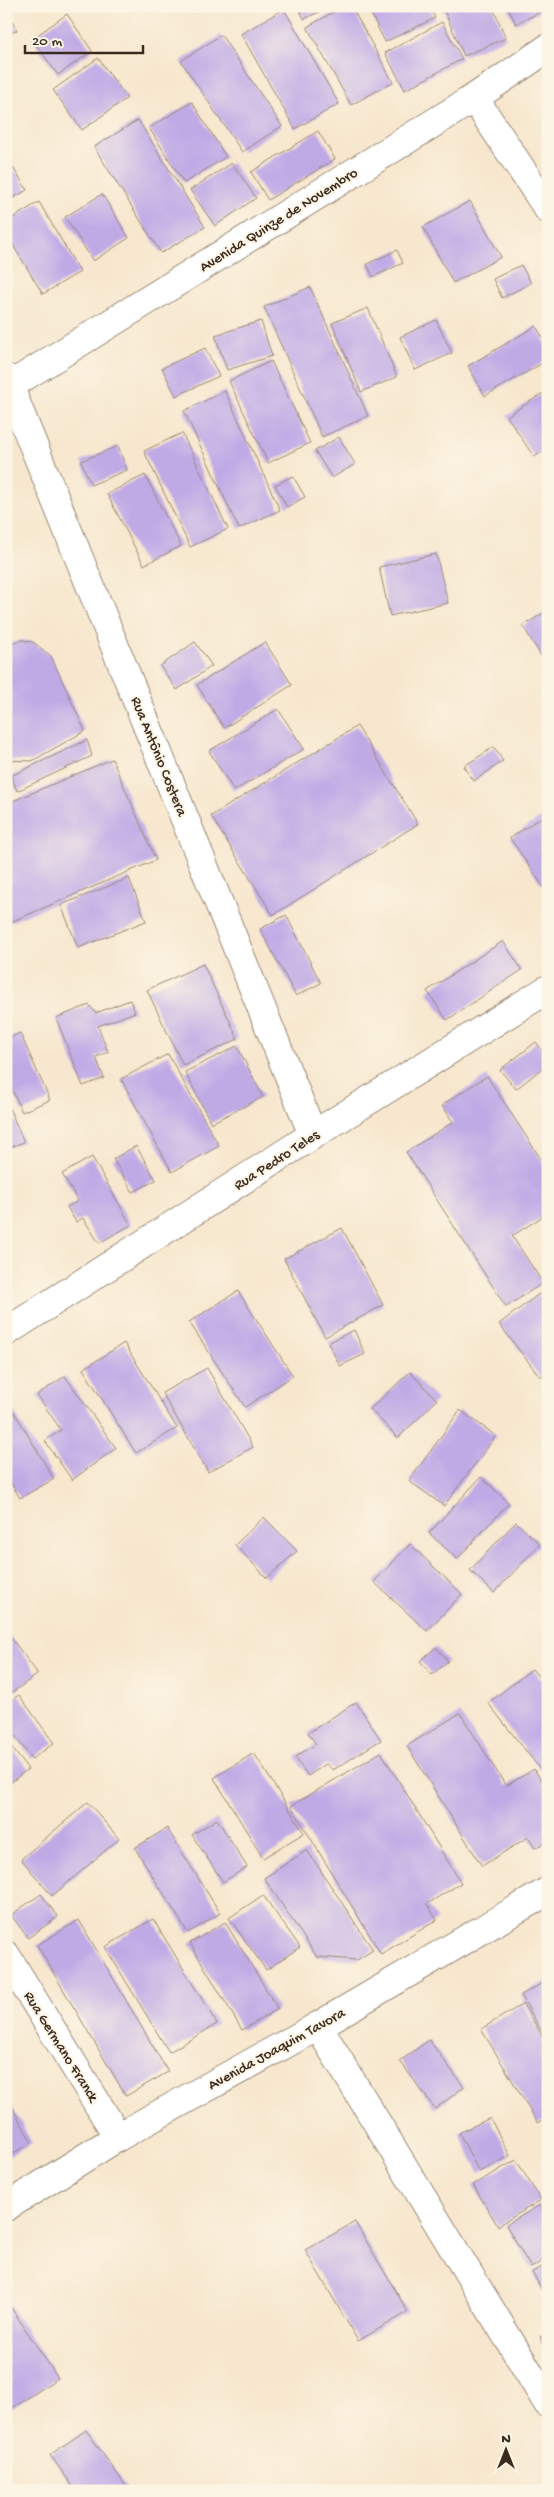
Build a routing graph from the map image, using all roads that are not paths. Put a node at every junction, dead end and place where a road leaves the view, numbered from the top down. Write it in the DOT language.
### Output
graph roads {
  1 [pos="548,48"];
  2 [pos="474,98"];
  3 [pos="548,209"];
  4 [pos="8,384"];
  5 [pos="548,988"];
  6 [pos="313,1135"];
  7 [pos="6,1332"];
  8 [pos="548,1891"];
  9 [pos="6,1955"];
  10 [pos="318,2026"];
  11 [pos="118,2137"];
  12 [pos="6,2207"];
  13 [pos="548,2404"];
  1 -- 2 [label="street, Avenida Quinze de Novembro"];
  2 -- 3 [label="street"];
  2 -- 4 [label="street, Avenida Quinze de Novembro"];
  4 -- 6 [label="street, Rua Antônio Costera"];
  5 -- 6 [label="street, Rua Pedro Teles"];
  6 -- 7 [label="street, Rua Pedro Teles"];
  8 -- 10 [label="street, Avenida Joaquim Tavora"];
  9 -- 11 [label="street, Rua Germano Franck"];
  10 -- 11 [label="street, Avenida Joaquim Tavora"];
  10 -- 13 [label="street"];
  11 -- 12 [label="street, Avenida Joaquim Tavora"];
}
